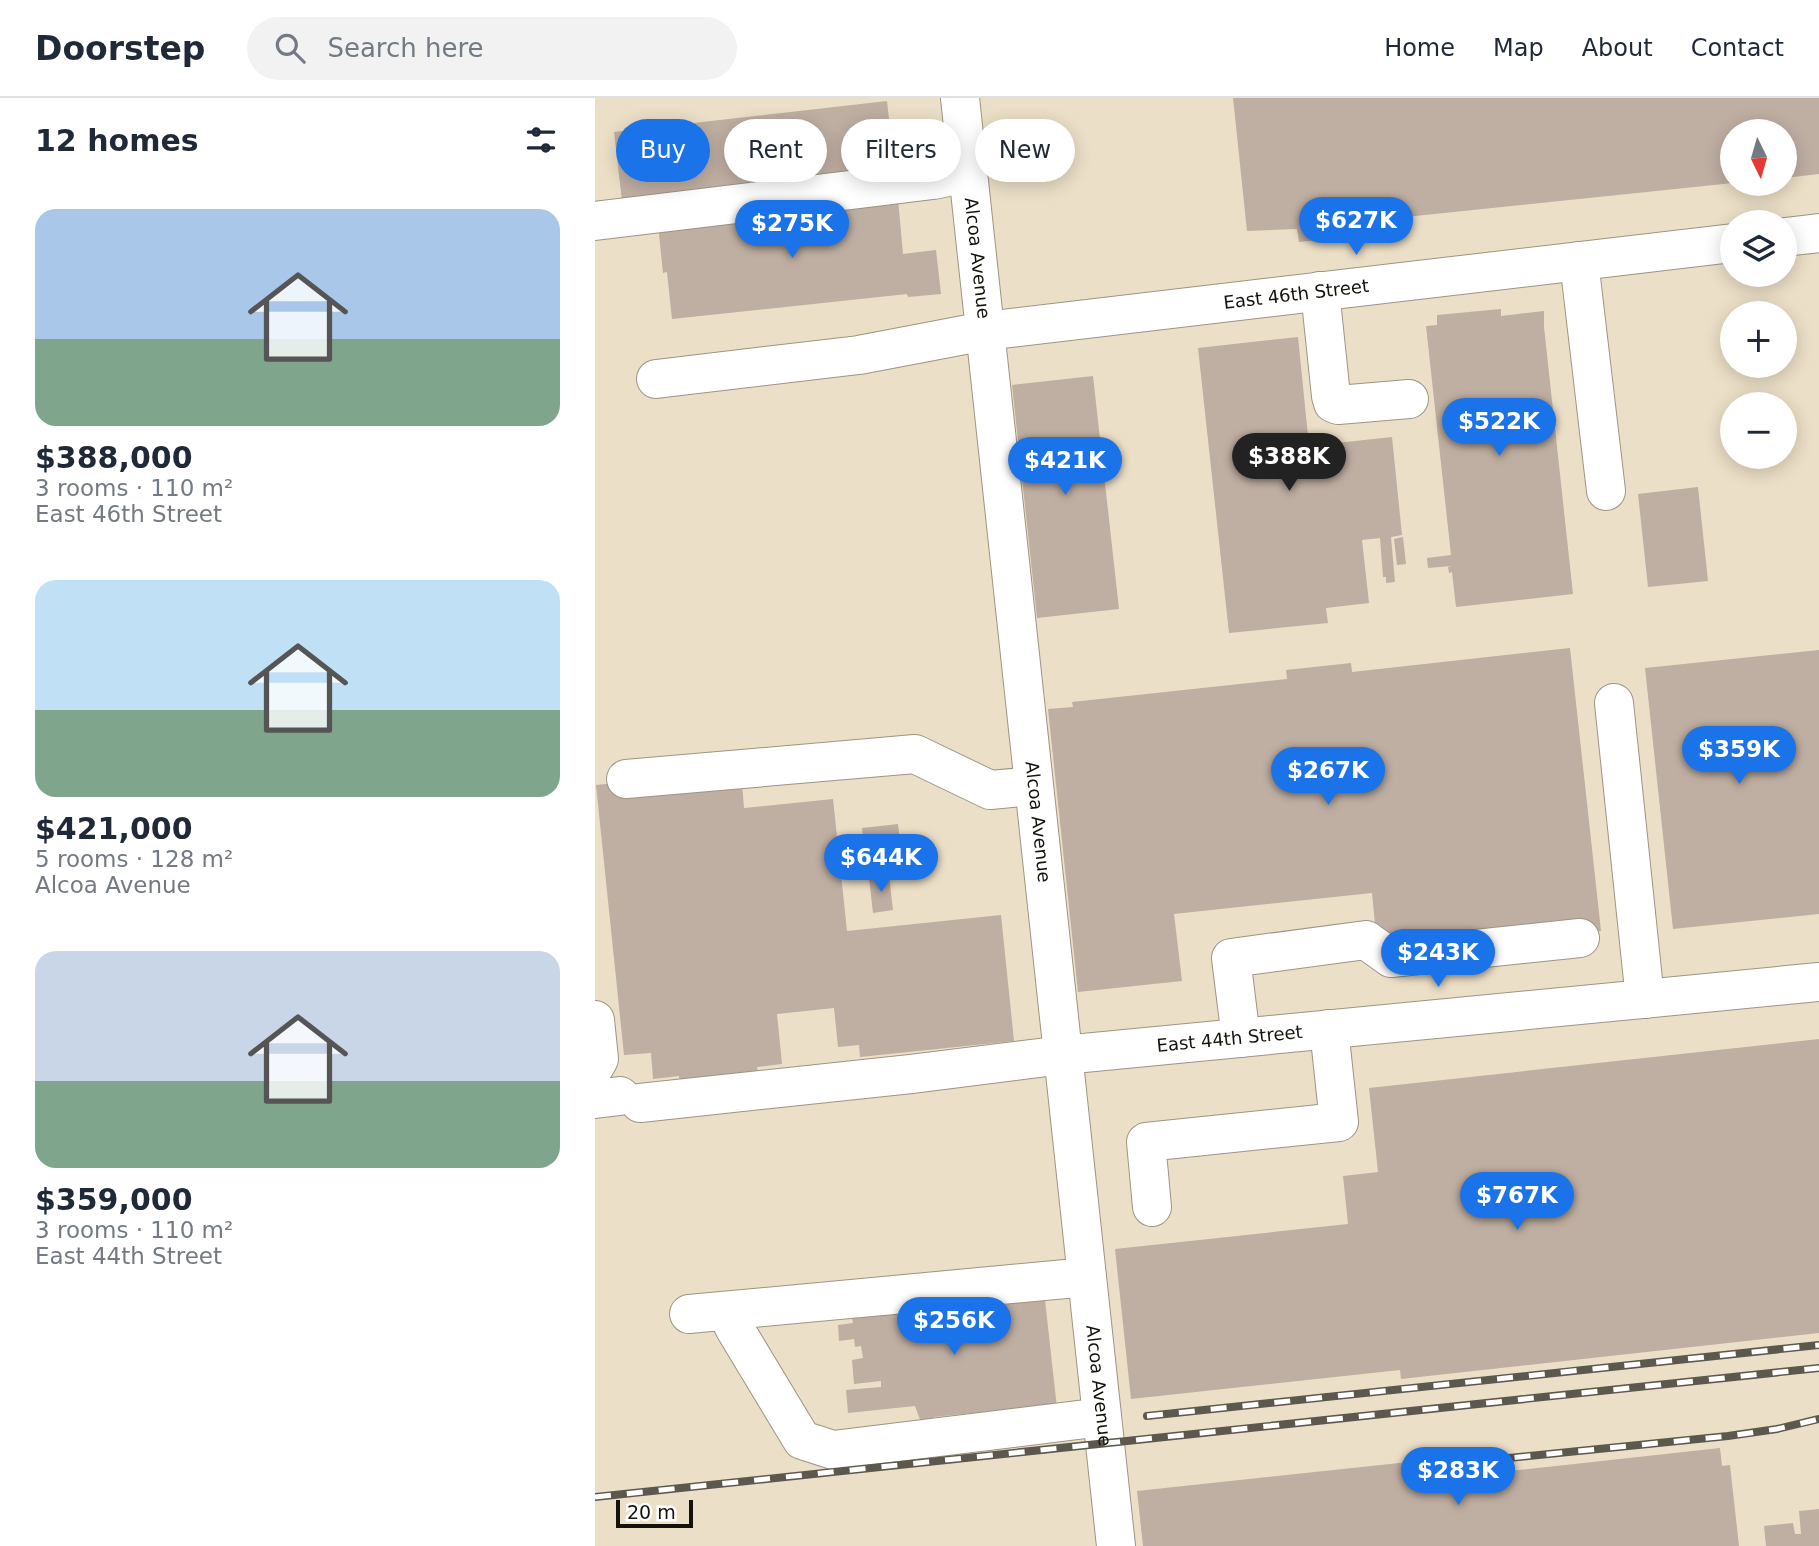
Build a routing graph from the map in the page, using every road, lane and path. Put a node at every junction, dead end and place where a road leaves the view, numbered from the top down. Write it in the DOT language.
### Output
graph roads {
  1 [pos="960,98"];
  2 [pos="968,173"];
  3 [pos="595,220"];
  4 [pos="1819,233"];
  5 [pos="1797,236"];
  6 [pos="1720,245"];
  7 [pos="1579,261"];
  8 [pos="1320,291"];
  9 [pos="985,331"];
  10 [pos="656,379"];
  11 [pos="1409,399"];
  12 [pos="1606,491"];
  13 [pos="1614,703"];
  14 [pos="627,779"];
  15 [pos="1034,786"];
  16 [pos="1580,938"];
  17 [pos="1819,982"];
  18 [pos="1645,999"];
  19 [pos="595,1020"];
  20 [pos="1329,1029"];
  21 [pos="1241,1038"];
  22 [pos="1063,1055"];
  23 [pos="595,1066"];
  24 [pos="618,1099"];
  25 [pos="1152,1206"];
  26 [pos="1087,1277"];
  27 [pos="726,1311"];
  28 [pos="689,1314"];
  29 [pos="1102,1417"];
  30 [pos="1116,1546"];
  1 -- 2 [label="street, Alcoa Avenue"];
  2 -- 3 [label="street"];
  2 -- 9 [label="street, Alcoa Avenue"];
  4 -- 5 [label="street"];
  6 -- 7 [label="street, East 46th Street"];
  7 -- 8 [label="street, East 46th Street"];
  7 -- 12 [label="street"];
  8 -- 9 [label="street, East 46th Street"];
  8 -- 11 [label="street"];
  9 -- 10 [label="street, East 46th Street"];
  9 -- 15 [label="street, Alcoa Avenue"];
  13 -- 18 [label="street"];
  14 -- 15 [label="street"];
  15 -- 22 [label="street, Alcoa Avenue"];
  16 -- 21 [label="street"];
  17 -- 18 [label="street, East 44th Street"];
  18 -- 20 [label="street, East 44th Street"];
  19 -- 23 [label="street"];
  20 -- 21 [label="street, East 44th Street"];
  20 -- 25 [label="street"];
  21 -- 22 [label="street, East 44th Street"];
  22 -- 24 [label="street, East 44th Street"];
  22 -- 26 [label="street, Alcoa Avenue"];
  26 -- 27 [label="street"];
  26 -- 29 [label="street, Alcoa Avenue"];
  27 -- 28 [label="street"];
  27 -- 29 [label="street"];
  29 -- 30 [label="street, Alcoa Avenue"];
}
